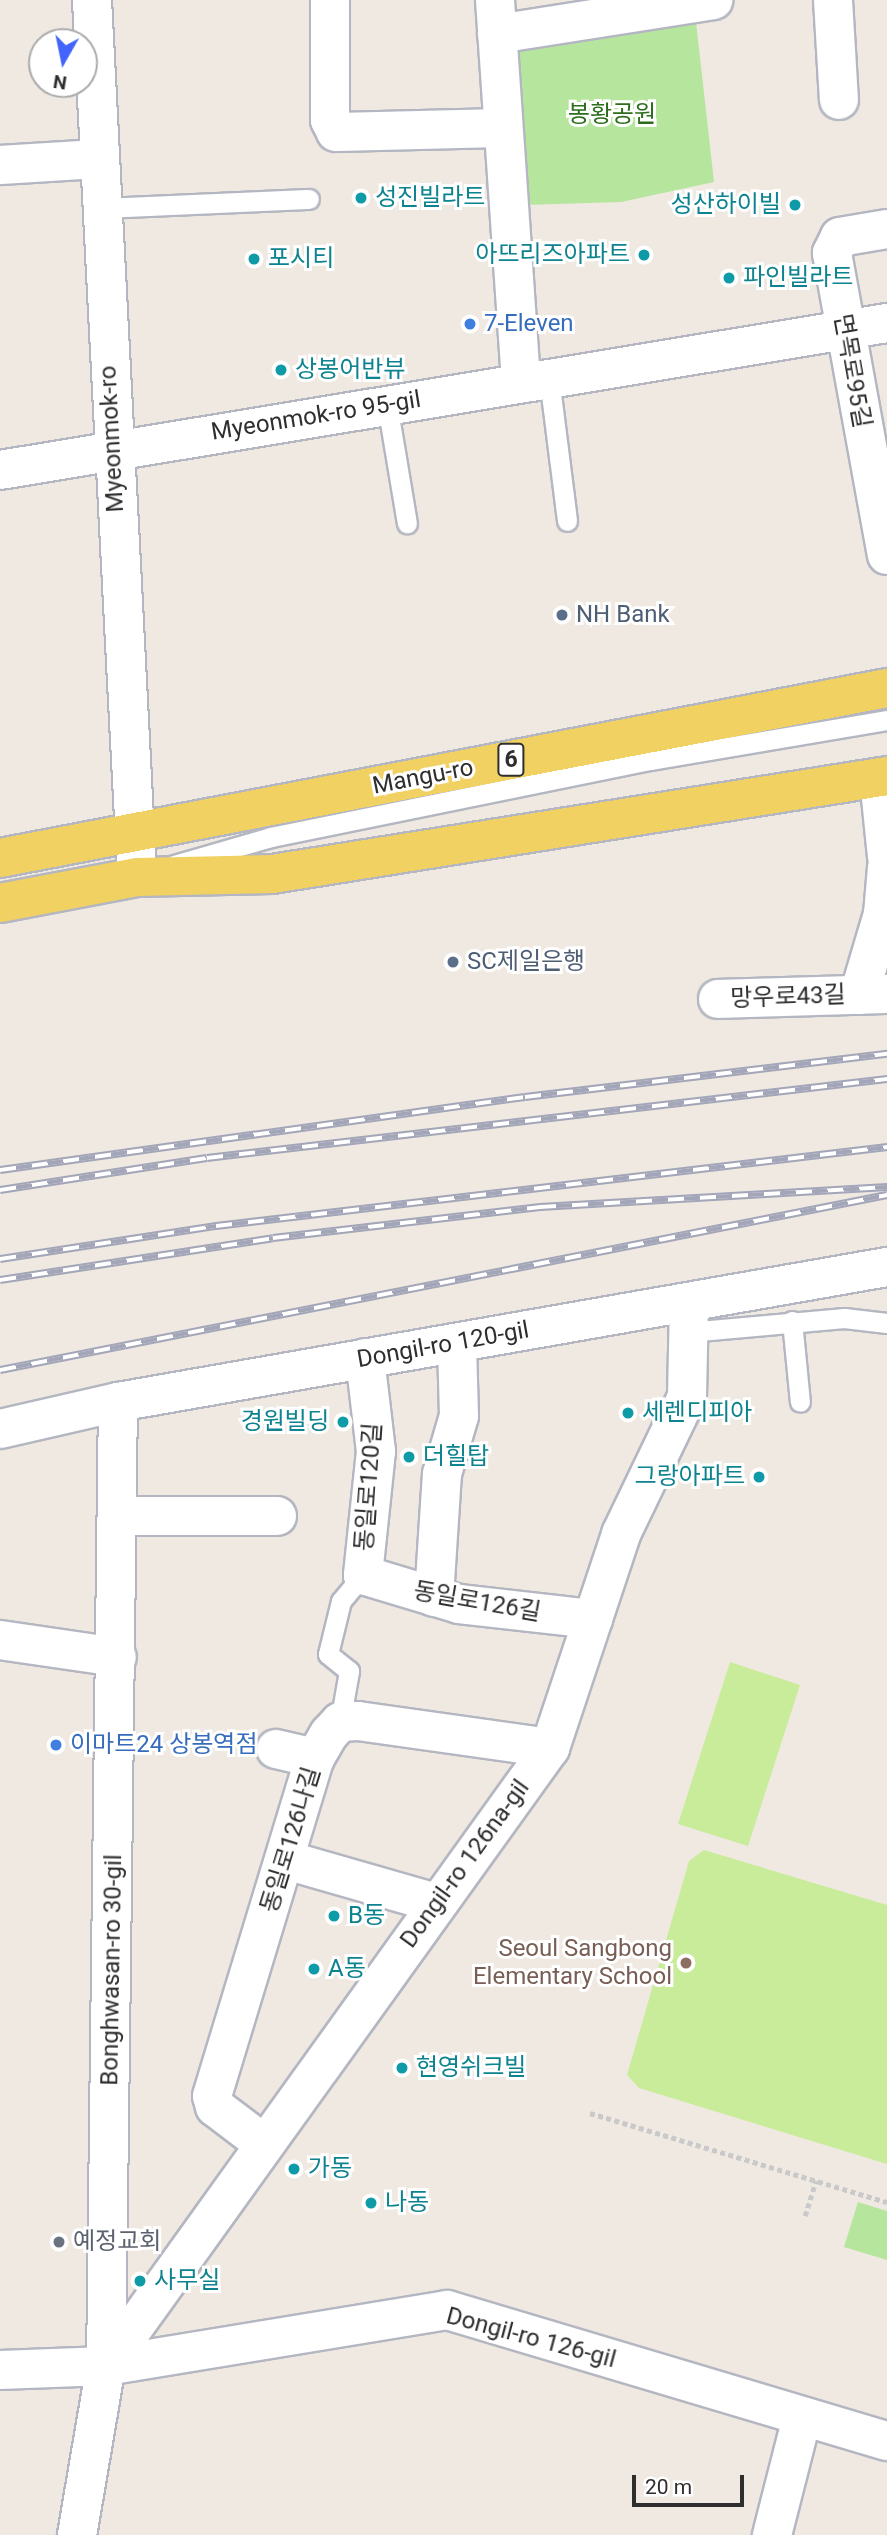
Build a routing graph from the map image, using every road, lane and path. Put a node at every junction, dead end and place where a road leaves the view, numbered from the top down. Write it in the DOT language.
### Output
graph roads {
  1 [pos="92,0"];
  2 [pos="330,0"];
  3 [pos="713,0"];
  4 [pos="833,0"];
  5 [pos="570,11"];
  6 [pos="496,17"];
  7 [pos="839,100"];
  8 [pos="503,128"];
  9 [pos="99,159"];
  10 [pos="0,165"];
  11 [pos="309,200"];
  12 [pos="101,208"];
  13 [pos="887,229"];
  14 [pos="887,323"];
  15 [pos="843,330"];
  16 [pos="535,381"];
  17 [pos="387,404"];
  18 [pos="112,450"];
  19 [pos="0,470"];
  20 [pos="567,521"];
  21 [pos="407,523"];
  22 [pos="887,555"];
  23 [pos="887,688"];
  24 [pos="887,720"];
  25 [pos="883,777"];
  26 [pos="135,832"];
  27 [pos="887,857"];
  28 [pos="0,858"];
  29 [pos="887,867"];
  30 [pos="137,877"];
  31 [pos="0,903"];
  32 [pos="873,994"];
  33 [pos="718,999"];
  34 [pos="887,1267"];
  35 [pos="689,1317"];
  36 [pos="792,1321"];
  37 [pos="887,1322"];
  38 [pos="457,1343"];
  39 [pos="365,1357"];
  40 [pos="118,1402"];
  41 [pos="800,1402"];
  42 [pos="0,1429"];
  43 [pos="119,1516"];
  44 [pos="277,1516"];
  45 [pos="363,1575"];
  46 [pos="434,1597"];
  47 [pos="593,1619"];
  48 [pos="0,1640"];
  49 [pos="117,1657"];
  50 [pos="340,1722"];
  51 [pos="550,1748"];
  52 [pos="276,1749"];
  53 [pos="315,1758"];
  54 [pos="286,1860"];
  55 [pos="436,1903"];
  56 [pos="590,2113"];
  57 [pos="264,2144"];
  58 [pos="816,2181"];
  59 [pos="887,2202"];
  60 [pos="805,2216"];
  61 [pos="106,2366"];
  62 [pos="0,2370"];
  63 [pos="802,2417"];
  64 [pos="887,2441"];
  65 [pos="77,2535"];
  66 [pos="772,2535"];
  1 -- 9 [label="street, Myeonmok-ro"];
  2 -- 8 [label="street"];
  3 -- 5 [label="street"];
  4 -- 7 [label="street"];
  5 -- 6 [label="street"];
  6 -- 8 [label="street"];
  8 -- 16 [label="street"];
  9 -- 10 [label="street"];
  9 -- 12 [label="street, Myeonmok-ro"];
  11 -- 12 [label="lane"];
  12 -- 18 [label="street, Myeonmok-ro"];
  13 -- 15 [label="street, 면목로95길"];
  14 -- 15 [label="street, Myeonmok-ro 95-gil"];
  15 -- 16 [label="street, Myeonmok-ro 95-gil"];
  15 -- 22 [label="street, 면목로95길"];
  16 -- 17 [label="street, Myeonmok-ro 95-gil"];
  16 -- 20 [label="lane"];
  17 -- 18 [label="street, Myeonmok-ro 95-gil"];
  17 -- 21 [label="lane"];
  18 -- 19 [label="street, Myeonmok-ro 95-gil"];
  18 -- 26 [label="street, Myeonmok-ro"];
  23 -- 26 [label="main road, Mangu-ro / 6"];
  24 -- 30 [label="lane"];
  25 -- 27 [label="street"];
  25 -- 30 [label="main road"];
  26 -- 28 [label="main road, Mangu-ro / 6"];
  26 -- 30 [label="street, Myeonmok-ro"];
  29 -- 32 [label="street, 망우로43길"];
  30 -- 31 [label="main road"];
  32 -- 33 [label="street, 망우로43길"];
  34 -- 35 [label="street, Dongil-ro 120-gil"];
  35 -- 36 [label="lane"];
  35 -- 38 [label="street, Dongil-ro 120-gil"];
  35 -- 47 [label="street, Dongil-ro 126na-gil"];
  36 -- 37 [label="lane"];
  36 -- 41 [label="lane"];
  38 -- 39 [label="street, Dongil-ro 120-gil"];
  38 -- 46 [label="street"];
  39 -- 40 [label="street, Dongil-ro 120-gil"];
  39 -- 45 [label="street, 동일로120길"];
  40 -- 42 [label="street, Dongil-ro 120-gil"];
  40 -- 43 [label="street, Bonghwasan-ro 30-gil"];
  43 -- 44 [label="street"];
  43 -- 49 [label="street, Bonghwasan-ro 30-gil"];
  45 -- 46 [label="street, 동일로126길"];
  45 -- 50 [label="lane"];
  46 -- 47 [label="street, 동일로126길"];
  47 -- 51 [label="street, Dongil-ro 126na-gil"];
  48 -- 49 [label="street"];
  49 -- 61 [label="street, Bonghwasan-ro 30-gil"];
  50 -- 51 [label="street"];
  50 -- 53 [label="street, 동일로126나길"];
  51 -- 55 [label="street, Dongil-ro 126na-gil"];
  52 -- 53 [label="street"];
  53 -- 54 [label="street, 동일로126나길"];
  54 -- 55 [label="street"];
  54 -- 57 [label="street, 동일로126나길"];
  55 -- 57 [label="street, Dongil-ro 126na-gil"];
  56 -- 58 [label="path"];
  57 -- 61 [label="street, Dongil-ro 126na-gil"];
  58 -- 59 [label="path"];
  58 -- 60 [label="path"];
  61 -- 62 [label="street, Dongil-ro 126-gil"];
  61 -- 63 [label="street, Dongil-ro 126-gil"];
  61 -- 65 [label="street, Bonghwasan-ro 30-gil"];
  63 -- 64 [label="street, Dongil-ro 126-gil"];
  63 -- 66 [label="street"];
}
